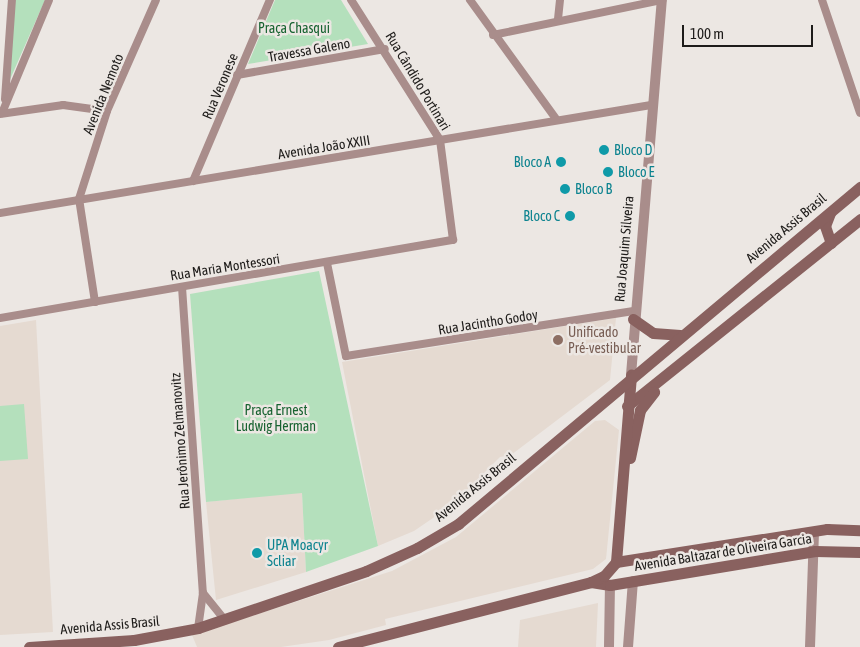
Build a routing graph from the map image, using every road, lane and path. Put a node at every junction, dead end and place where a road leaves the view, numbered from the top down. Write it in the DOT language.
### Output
graph roads {
  1 [pos="12,0"];
  2 [pos="49,0"];
  3 [pos="156,0"];
  4 [pos="270,0"];
  5 [pos="351,0"];
  6 [pos="470,0"];
  7 [pos="560,0"];
  8 [pos="662,0"];
  9 [pos="822,0"];
  10 [pos="558,19"];
  11 [pos="493,35"];
  12 [pos="385,49"];
  13 [pos="237,75"];
  14 [pos="651,105"];
  15 [pos="2,111"];
  16 [pos="107,111"];
  17 [pos="860,113"];
  18 [pos="556,118"];
  19 [pos="440,140"];
  20 [pos="193,181"];
  21 [pos="860,187"];
  22 [pos="79,199"];
  23 [pos="831,211"];
  24 [pos="0,213"];
  25 [pos="860,219"];
  26 [pos="453,240"];
  27 [pos="831,243"];
  28 [pos="327,263"];
  29 [pos="182,287"];
  30 [pos="95,302"];
  31 [pos="633,315"];
  32 [pos="0,318"];
  33 [pos="680,335"];
  34 [pos="631,375"];
  35 [pos="669,377"];
  36 [pos="627,406"];
  37 [pos="627,469"];
  38 [pos="860,530"];
  39 [pos="814,532"];
  40 [pos="816,551"];
  41 [pos="860,552"];
  42 [pos="616,562"];
  43 [pos="633,581"];
  44 [pos="591,582"];
  45 [pos="610,585"];
  46 [pos="203,593"];
  47 [pos="224,620"];
  48 [pos="609,622"];
  49 [pos="629,624"];
  50 [pos="198,628"];
  51 [pos="29,647"];
  52 [pos="338,647"];
  53 [pos="609,647"];
  54 [pos="628,647"];
  55 [pos="810,647"];
  1 -- 15 [label="street"];
  2 -- 15 [label="street"];
  3 -- 16 [label="street, Avenida Nemoto"];
  4 -- 13 [label="street, Rua Veronese"];
  5 -- 12 [label="street, Rua Cândido Portinari"];
  6 -- 11 [label="street"];
  7 -- 10 [label="street"];
  8 -- 10 [label="street"];
  8 -- 14 [label="street, Rua Joaquim Silveira"];
  9 -- 17 [label="street"];
  10 -- 11 [label="street"];
  11 -- 18 [label="street"];
  12 -- 13 [label="street, Travessa Galeno"];
  12 -- 19 [label="street, Rua Cândido Portinari"];
  13 -- 20 [label="street, Rua Veronese"];
  14 -- 18 [label="street, Avenida João XXIII"];
  14 -- 31 [label="street, Rua Joaquim Silveira"];
  15 -- 16 [label="street"];
  16 -- 22 [label="street, Avenida Nemoto"];
  18 -- 19 [label="street, Avenida João XXIII"];
  19 -- 20 [label="street, Avenida João XXIII"];
  19 -- 26 [label="street, Rua Cândido Portinari"];
  20 -- 22 [label="street, Avenida João XXIII"];
  21 -- 23 [label="main road, Avenida Assis Brasil"];
  22 -- 24 [label="street, Avenida João XXIII"];
  22 -- 30 [label="street"];
  23 -- 27 [label="main road"];
  23 -- 33 [label="main road, Avenida Assis Brasil"];
  25 -- 27 [label="main road"];
  26 -- 28 [label="street, Rua Maria Montessori"];
  27 -- 35 [label="main road"];
  28 -- 29 [label="street, Rua Maria Montessori"];
  28 -- 31 [label="street, Rua Jacintho Godoy"];
  29 -- 30 [label="street, Rua Maria Montessori"];
  29 -- 46 [label="street, Rua Jerônimo Zelmanovitz"];
  30 -- 32 [label="street, Rua Maria Montessori"];
  31 -- 33 [label="main road"];
  31 -- 34 [label="street, Rua Joaquim Silveira"];
  33 -- 34 [label="main road, Avenida Assis Brasil"];
  34 -- 36 [label="main road, Rua Joaquim Silveira"];
  34 -- 47 [label="main road, Avenida Assis Brasil"];
  35 -- 36 [label="main road"];
  35 -- 37 [label="main road"];
  36 -- 37 [label="main road, Rua Joaquim Silveira"];
  37 -- 42 [label="main road, Rua Joaquim Silveira"];
  38 -- 39 [label="main road, Avenida Baltazar de Oliveira Garcia"];
  39 -- 40 [label="street"];
  39 -- 42 [label="main road, Avenida Baltazar de Oliveira Garcia"];
  40 -- 41 [label="main road, Avenida Baltazar de Oliveira Garcia"];
  40 -- 43 [label="main road, Avenida Baltazar de Oliveira Garcia"];
  40 -- 55 [label="street"];
  42 -- 44 [label="main road"];
  43 -- 45 [label="main road, Avenida Baltazar de Oliveira Garcia"];
  43 -- 49 [label="street"];
  44 -- 45 [label="main road, Avenida Baltazar de Oliveira Garcia"];
  44 -- 52 [label="main road"];
  45 -- 48 [label="street"];
  46 -- 47 [label="street"];
  46 -- 50 [label="street, Rua Jerônimo Zelmanovitz"];
  47 -- 50 [label="main road, Avenida Assis Brasil"];
  48 -- 49 [label="street"];
  48 -- 53 [label="street"];
  49 -- 54 [label="street"];
  50 -- 51 [label="main road, Avenida Assis Brasil"];
}
